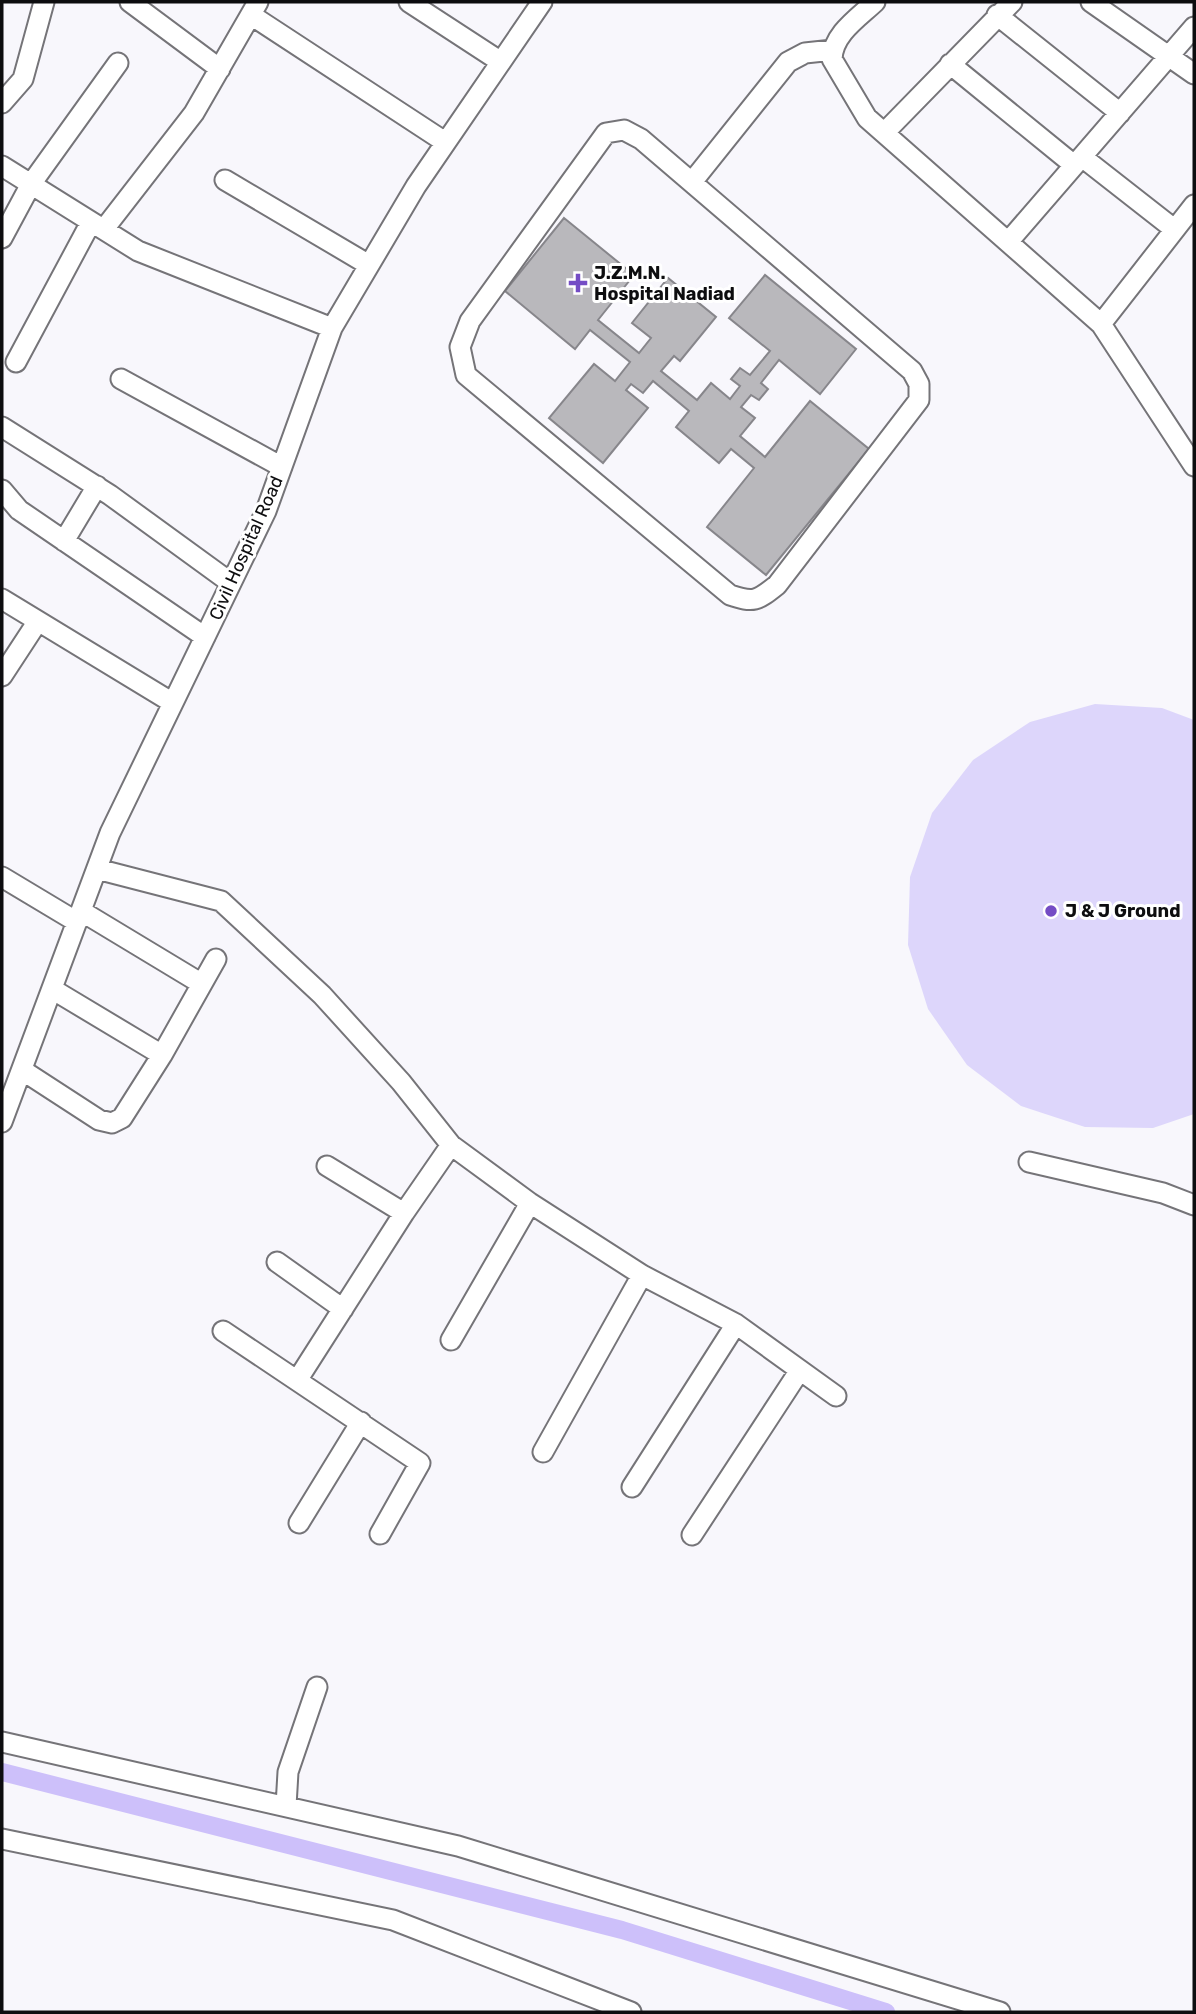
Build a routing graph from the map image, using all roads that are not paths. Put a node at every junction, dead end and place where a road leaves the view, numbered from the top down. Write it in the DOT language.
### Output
graph roads {
  1 [pos="44,2"];
  2 [pos="130,2"];
  3 [pos="409,2"];
  4 [pos="542,2"];
  5 [pos="875,2"];
  6 [pos="1091,2"];
  7 [pos="254,6"];
  8 [pos="1004,8"];
  9 [pos="1194,27"];
  10 [pos="833,50"];
  11 [pos="1171,56"];
  12 [pos="500,62"];
  13 [pos="118,63"];
  14 [pos="950,64"];
  15 [pos="220,69"];
  16 [pos="1194,74"];
  17 [pos="2,103"];
  18 [pos="1121,113"];
  19 [pos="884,133"];
  20 [pos="445,142"];
  21 [pos="1078,161"];
  22 [pos="2,166"];
  23 [pos="225,180"];
  24 [pos="692,182"];
  25 [pos="30,184"];
  26 [pos="1194,205"];
  27 [pos="97,226"];
  28 [pos="1174,229"];
  29 [pos="2,238"];
  30 [pos="1008,242"];
  31 [pos="369,265"];
  32 [pos="1101,324"];
  33 [pos="331,328"];
  34 [pos="16,362"];
  35 [pos="121,379"];
  36 [pos="2,427"];
  37 [pos="282,467"];
  38 [pos="1194,467"];
  39 [pos="97,486"];
  40 [pos="2,490"];
  41 [pos="64,541"];
  42 [pos="231,583"];
  43 [pos="2,599"];
  44 [pos="38,621"];
  45 [pos="205,637"];
  46 [pos="2,676"];
  47 [pos="173,703"];
  48 [pos="97,869"];
  49 [pos="2,877"];
  50 [pos="79,916"];
  51 [pos="216,959"];
  52 [pos="202,984"];
  53 [pos="52,989"];
  54 [pos="162,1055"];
  55 [pos="22,1069"];
  56 [pos="2,1122"];
  57 [pos="451,1145"];
  58 [pos="1029,1162"];
  59 [pos="327,1167"];
  60 [pos="530,1203"];
  61 [pos="1194,1205"];
  62 [pos="404,1213"];
  63 [pos="277,1262"];
  64 [pos="642,1275"];
  65 [pos="343,1309"];
  66 [pos="736,1324"];
  67 [pos="223,1331"];
  68 [pos="451,1340"];
  69 [pos="800,1370"];
  70 [pos="298,1379"];
  71 [pos="836,1396"];
  72 [pos="361,1422"];
  73 [pos="543,1452"];
  74 [pos="632,1487"];
  75 [pos="299,1523"];
  76 [pos="380,1534"];
  77 [pos="692,1535"];
  78 [pos="317,1687"];
  79 [pos="2,1742"];
  80 [pos="286,1805"];
  81 [pos="2,1839"];
  82 [pos="631,2012"];
  83 [pos="1000,2012"];
  1 -- 17 [label="street"];
  2 -- 15 [label="street"];
  3 -- 12 [label="street"];
  4 -- 12 [label="street, Civil Hospital Road"];
  5 -- 10 [label="street"];
  6 -- 11 [label="street"];
  7 -- 15 [label="street"];
  7 -- 20 [label="street"];
  8 -- 14 [label="street"];
  8 -- 18 [label="street"];
  9 -- 11 [label="street"];
  10 -- 19 [label="street"];
  10 -- 24 [label="street"];
  11 -- 16 [label="street"];
  11 -- 18 [label="street"];
  12 -- 20 [label="street, Civil Hospital Road"];
  13 -- 25 [label="street"];
  14 -- 19 [label="street"];
  14 -- 21 [label="street"];
  15 -- 27 [label="street"];
  18 -- 21 [label="street"];
  19 -- 30 [label="street"];
  20 -- 31 [label="street, Civil Hospital Road"];
  21 -- 28 [label="street"];
  21 -- 30 [label="street"];
  22 -- 25 [label="street"];
  23 -- 31 [label="street"];
  24 -- 24 [label="street"];
  25 -- 27 [label="street"];
  25 -- 29 [label="street"];
  26 -- 28 [label="street"];
  27 -- 33 [label="street"];
  27 -- 34 [label="street"];
  28 -- 32 [label="street"];
  30 -- 32 [label="street"];
  31 -- 33 [label="street, Civil Hospital Road"];
  32 -- 38 [label="street"];
  33 -- 37 [label="street, Civil Hospital Road"];
  35 -- 37 [label="street"];
  36 -- 39 [label="street"];
  37 -- 42 [label="street, Civil Hospital Road"];
  39 -- 41 [label="street"];
  39 -- 42 [label="street"];
  40 -- 41 [label="street"];
  41 -- 45 [label="street"];
  42 -- 45 [label="street, Civil Hospital Road"];
  43 -- 44 [label="street"];
  44 -- 46 [label="street"];
  44 -- 47 [label="street"];
  45 -- 47 [label="street, Civil Hospital Road"];
  47 -- 48 [label="street, Civil Hospital Road"];
  48 -- 50 [label="street, Civil Hospital Road"];
  48 -- 57 [label="street"];
  49 -- 50 [label="street"];
  50 -- 52 [label="street"];
  50 -- 53 [label="street, Civil Hospital Road"];
  51 -- 52 [label="street"];
  52 -- 54 [label="street"];
  53 -- 54 [label="street"];
  53 -- 55 [label="street, Civil Hospital Road"];
  54 -- 55 [label="street"];
  55 -- 56 [label="street, Civil Hospital Road"];
  57 -- 60 [label="street"];
  57 -- 62 [label="street"];
  58 -- 61 [label="street"];
  59 -- 62 [label="street"];
  60 -- 64 [label="street"];
  60 -- 68 [label="street"];
  62 -- 65 [label="street"];
  63 -- 65 [label="street"];
  64 -- 66 [label="street"];
  64 -- 73 [label="street"];
  65 -- 70 [label="street"];
  66 -- 69 [label="street"];
  66 -- 74 [label="street"];
  67 -- 70 [label="street"];
  69 -- 71 [label="street"];
  69 -- 77 [label="street"];
  70 -- 72 [label="street"];
  72 -- 75 [label="street"];
  72 -- 76 [label="street"];
  78 -- 80 [label="street"];
  79 -- 80 [label="street"];
  80 -- 83 [label="street"];
  81 -- 82 [label="street"];
}
